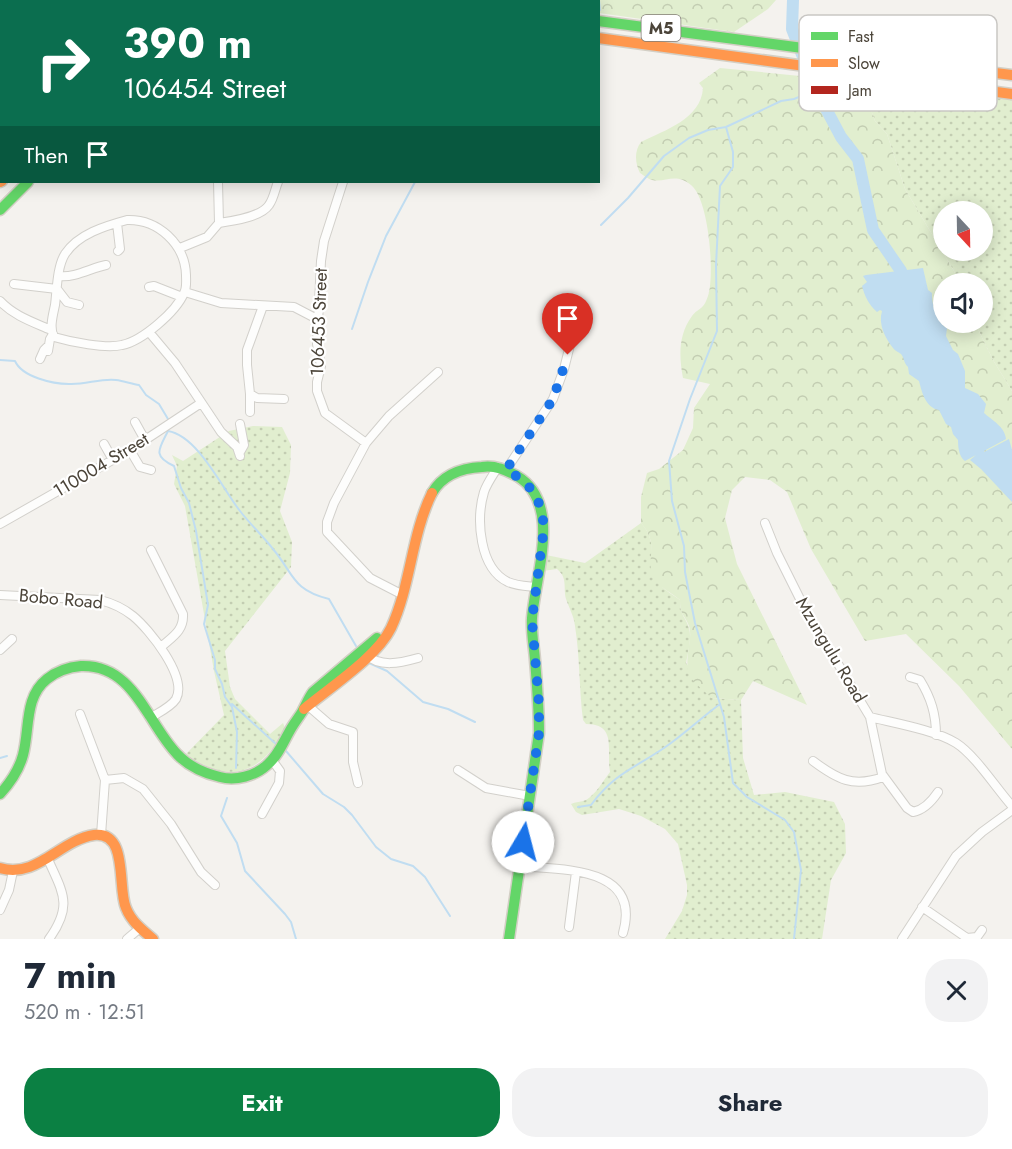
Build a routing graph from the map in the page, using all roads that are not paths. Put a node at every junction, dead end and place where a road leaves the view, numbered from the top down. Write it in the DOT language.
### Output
graph roads {
  1 [pos="600,21"];
  2 [pos="600,38"];
  3 [pos="799,48"];
  4 [pos="799,66"];
  5 [pos="997,73"];
  6 [pos="1012,75"];
  7 [pos="997,92"];
  8 [pos="1012,94"];
  9 [pos="27,183"];
  10 [pos="218,183"];
  11 [pos="278,183"];
  12 [pos="343,183"];
  13 [pos="0,210"];
  14 [pos="219,222"];
  15 [pos="117,223"];
  16 [pos="180,248"];
  17 [pos="118,251"];
  18 [pos="106,265"];
  19 [pos="59,276"];
  20 [pos="14,284"];
  21 [pos="148,287"];
  22 [pos="57,289"];
  23 [pos="184,294"];
  24 [pos="0,301"];
  25 [pos="79,305"];
  26 [pos="262,306"];
  27 [pos="317,319"];
  28 [pos="52,332"];
  29 [pos="149,332"];
  30 [pos="571,340"];
  31 [pos="40,359"];
  32 [pos="438,372"];
  33 [pos="250,394"];
  34 [pos="284,399"];
  35 [pos="201,403"];
  36 [pos="250,412"];
  37 [pos="135,422"];
  38 [pos="240,424"];
  39 [pos="145,440"];
  40 [pos="366,443"];
  41 [pos="104,444"];
  42 [pos="130,450"];
  43 [pos="112,460"];
  44 [pos="502,468"];
  45 [pos="151,470"];
  46 [pos="765,523"];
  47 [pos="0,524"];
  48 [pos="151,550"];
  49 [pos="536,587"];
  50 [pos="0,595"];
  51 [pos="403,596"];
  52 [pos="12,639"];
  53 [pos="161,646"];
  54 [pos="0,650"];
  55 [pos="366,655"];
  56 [pos="418,658"];
  57 [pos="910,677"];
  58 [pos="306,706"];
  59 [pos="80,714"];
  60 [pos="870,717"];
  61 [pos="150,718"];
  62 [pos="936,735"];
  63 [pos="272,760"];
  64 [pos="813,761"];
  65 [pos="458,770"];
  66 [pos="883,777"];
  67 [pos="105,780"];
  68 [pos="358,783"];
  69 [pos="938,792"];
  70 [pos="0,794"];
  71 [pos="530,796"];
  72 [pos="1012,808"];
  73 [pos="262,814"];
  74 [pos="101,835"];
  75 [pos="47,857"];
  76 [pos="520,866"];
  77 [pos="0,868"];
  78 [pos="13,871"];
  79 [pos="576,872"];
  80 [pos="215,885"];
  81 [pos="922,907"];
  82 [pos="0,910"];
  83 [pos="569,927"];
  84 [pos="140,928"];
  85 [pos="982,930"];
  86 [pos="623,933"];
  87 [pos="49,939"];
  88 [pos="127,939"];
  89 [pos="153,939"];
  90 [pos="509,939"];
  91 [pos="902,939"];
  1 -- 3 [label="street, M5"];
  2 -- 4 [label="street, M5"];
  5 -- 6 [label="street, M5"];
  7 -- 8 [label="street, M5"];
  9 -- 13 [label="street"];
  10 -- 14 [label="street"];
  11 -- 14 [label="street"];
  12 -- 27 [label="street, 106453 Street"];
  14 -- 16 [label="street"];
  15 -- 16 [label="street"];
  15 -- 17 [label="street"];
  15 -- 19 [label="street"];
  16 -- 23 [label="street"];
  18 -- 19 [label="street"];
  19 -- 22 [label="street"];
  20 -- 22 [label="street"];
  21 -- 23 [label="street"];
  22 -- 25 [label="street"];
  22 -- 28 [label="street"];
  23 -- 26 [label="street"];
  23 -- 29 [label="street"];
  24 -- 28 [label="street"];
  26 -- 27 [label="street"];
  26 -- 33 [label="street"];
  27 -- 40 [label="street, 106453 Street"];
  28 -- 29 [label="street"];
  28 -- 31 [label="street"];
  29 -- 35 [label="street"];
  30 -- 44 [label="street"];
  32 -- 40 [label="street"];
  33 -- 34 [label="street"];
  33 -- 36 [label="street"];
  35 -- 38 [label="street"];
  35 -- 39 [label="street, 110004 Street"];
  37 -- 39 [label="street"];
  39 -- 42 [label="street, 110004 Street"];
  40 -- 51 [label="street"];
  41 -- 43 [label="street"];
  42 -- 43 [label="street, 110004 Street"];
  42 -- 45 [label="street"];
  43 -- 47 [label="street, 110004 Street"];
  44 -- 49 [label="street"];
  44 -- 49 [label="street"];
  44 -- 51 [label="street"];
  46 -- 60 [label="street, Mzungulu Road"];
  48 -- 53 [label="street"];
  49 -- 71 [label="street"];
  50 -- 53 [label="street, Bobo Road"];
  51 -- 55 [label="street"];
  52 -- 54 [label="street"];
  53 -- 61 [label="street, Bobo Road"];
  55 -- 56 [label="street"];
  55 -- 58 [label="street"];
  57 -- 62 [label="street"];
  58 -- 63 [label="street"];
  58 -- 68 [label="street"];
  59 -- 67 [label="street"];
  60 -- 62 [label="street, Mzungulu Road"];
  60 -- 66 [label="street"];
  61 -- 63 [label="street"];
  61 -- 70 [label="street"];
  62 -- 72 [label="street, Mzungulu Road"];
  63 -- 73 [label="street"];
  64 -- 66 [label="street"];
  65 -- 71 [label="street"];
  66 -- 69 [label="street"];
  67 -- 74 [label="street"];
  67 -- 80 [label="street"];
  71 -- 76 [label="street"];
  72 -- 81 [label="street"];
  74 -- 75 [label="street"];
  74 -- 84 [label="street"];
  75 -- 78 [label="street"];
  75 -- 87 [label="street"];
  76 -- 79 [label="street"];
  76 -- 90 [label="street"];
  77 -- 78 [label="street"];
  78 -- 82 [label="street"];
  79 -- 83 [label="street"];
  79 -- 86 [label="street"];
  81 -- 85 [label="street"];
  81 -- 91 [label="street"];
  84 -- 88 [label="street"];
  84 -- 89 [label="street"];
}
